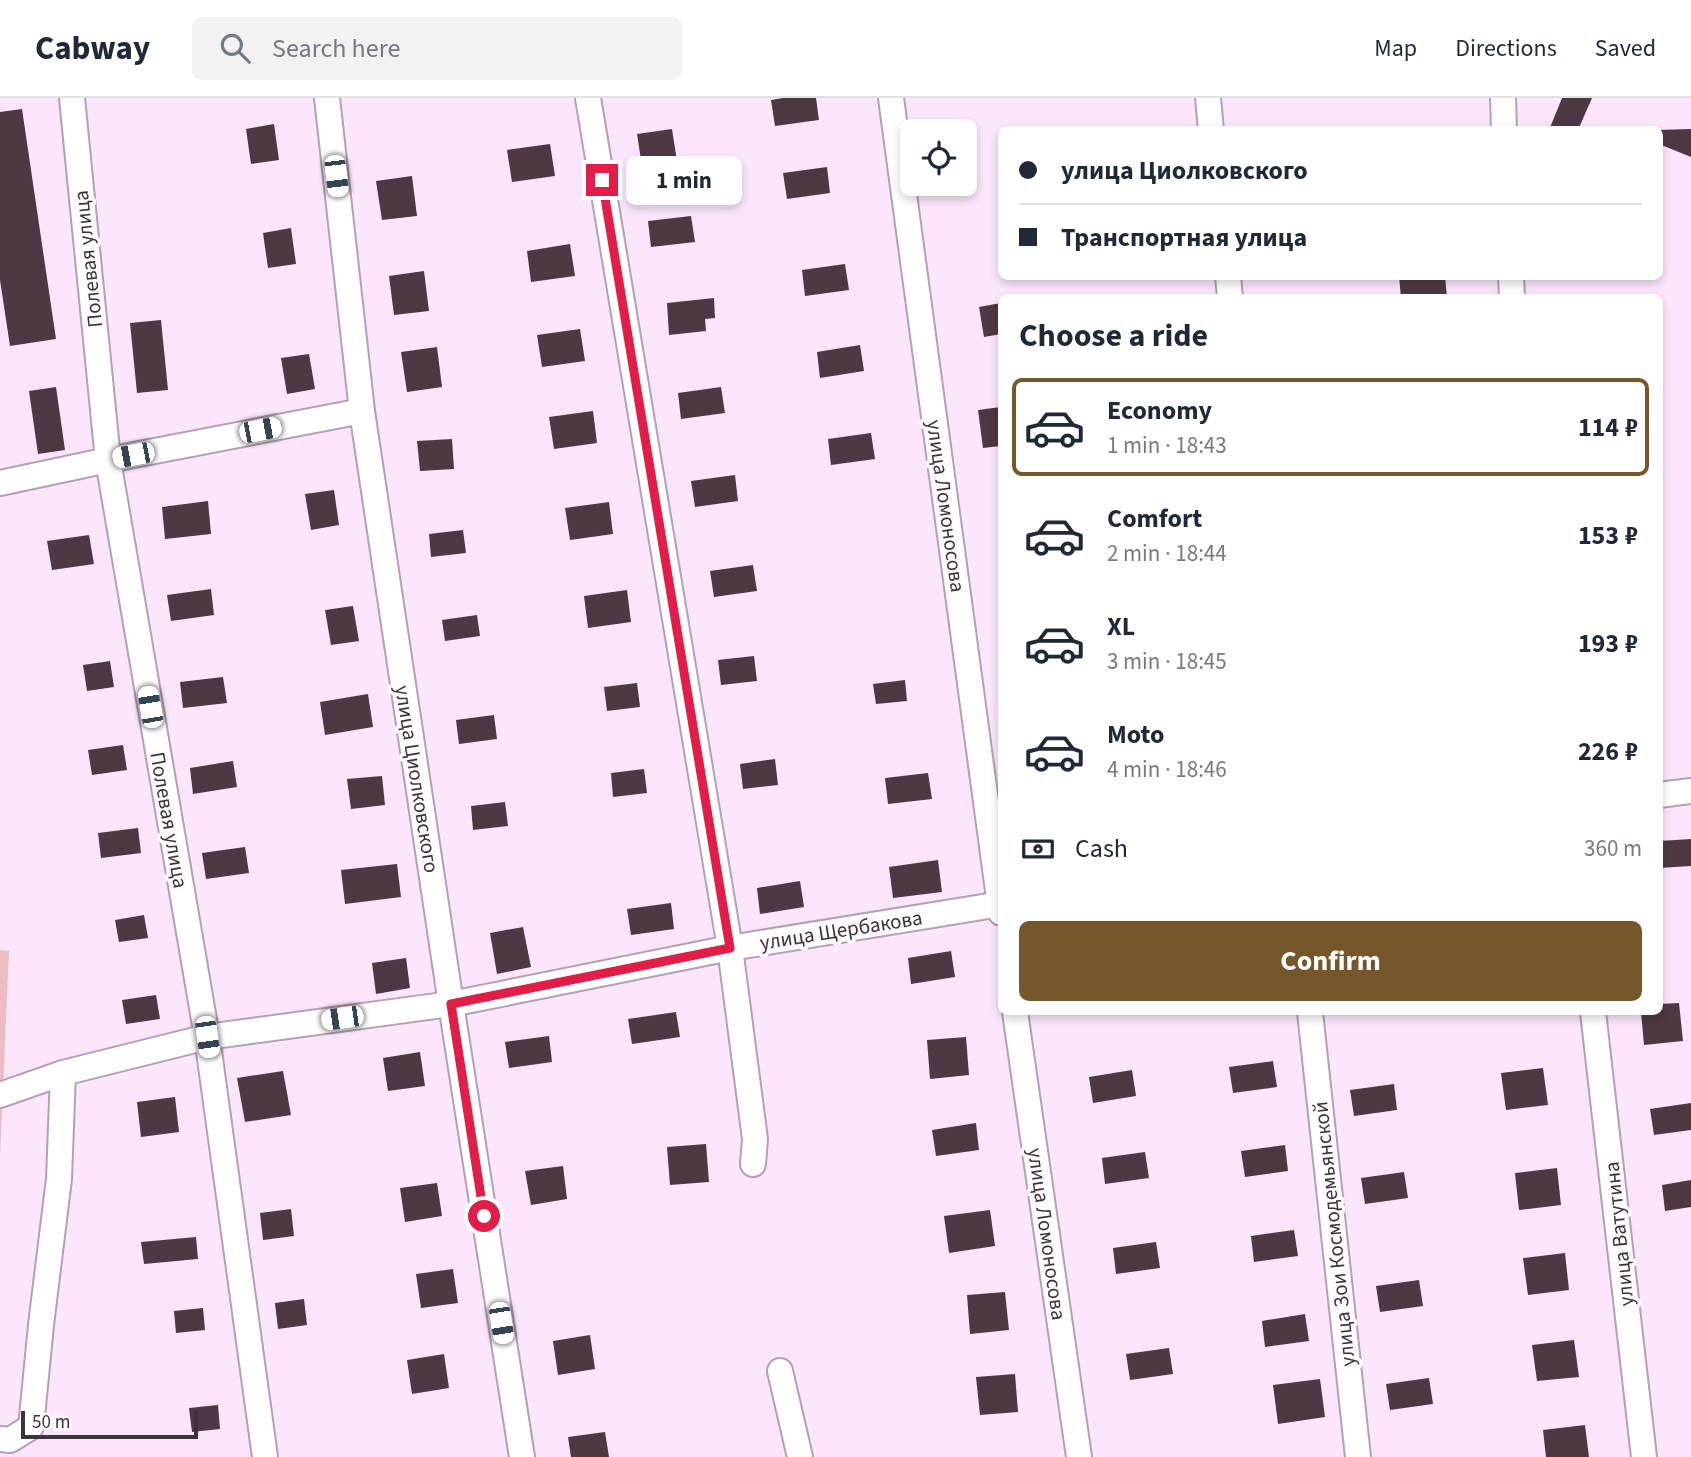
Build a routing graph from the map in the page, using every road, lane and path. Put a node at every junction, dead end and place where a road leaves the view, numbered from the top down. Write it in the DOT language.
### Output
graph roads {
  1 [pos="72,98"];
  2 [pos="327,98"];
  3 [pos="588,98"];
  4 [pos="891,98"];
  5 [pos="1208,98"];
  6 [pos="1503,98"];
  7 [pos="1211,126"];
  8 [pos="1504,126"];
  9 [pos="362,411"];
  10 [pos="107,460"];
  11 [pos="0,483"];
  12 [pos="1691,791"];
  13 [pos="1663,794"];
  14 [pos="998,885"];
  15 [pos="998,907"];
  16 [pos="730,948"];
  17 [pos="451,1004"];
  18 [pos="1015,1015"];
  19 [pos="1310,1015"];
  20 [pos="1593,1015"];
  21 [pos="207,1037"];
  22 [pos="63,1073"];
  23 [pos="0,1095"];
  24 [pos="753,1164"];
  25 [pos="780,1371"];
  26 [pos="0,1439"];
  27 [pos="265,1457"];
  28 [pos="522,1457"];
  29 [pos="800,1457"];
  30 [pos="1079,1457"];
  31 [pos="1358,1457"];
  32 [pos="1644,1457"];
  1 -- 10 [label="street, Полевая улица"];
  2 -- 9 [label="street, улица Циолковского"];
  3 -- 16 [label="street"];
  4 -- 14 [label="street, улица Ломоносова"];
  5 -- 7 [label="street"];
  6 -- 8 [label="street"];
  9 -- 10 [label="street"];
  9 -- 17 [label="street, улица Циолковского"];
  10 -- 11 [label="street"];
  10 -- 21 [label="street, Полевая улица"];
  12 -- 13 [label="street"];
  15 -- 16 [label="street, улица Щербакова"];
  16 -- 17 [label="street, улица Щербакова"];
  16 -- 24 [label="street"];
  17 -- 21 [label="street, улица Щербакова"];
  17 -- 28 [label="street, улица Циолковского"];
  18 -- 30 [label="street, улица Ломоносова"];
  19 -- 31 [label="street, улица Зои Космодемьянской"];
  20 -- 32 [label="street, улица Ватутина"];
  21 -- 22 [label="street, улица Щербакова"];
  21 -- 27 [label="street, Полевая улица"];
  22 -- 23 [label="street, улица Щербакова"];
  22 -- 26 [label="street"];
  25 -- 29 [label="street"];
}
